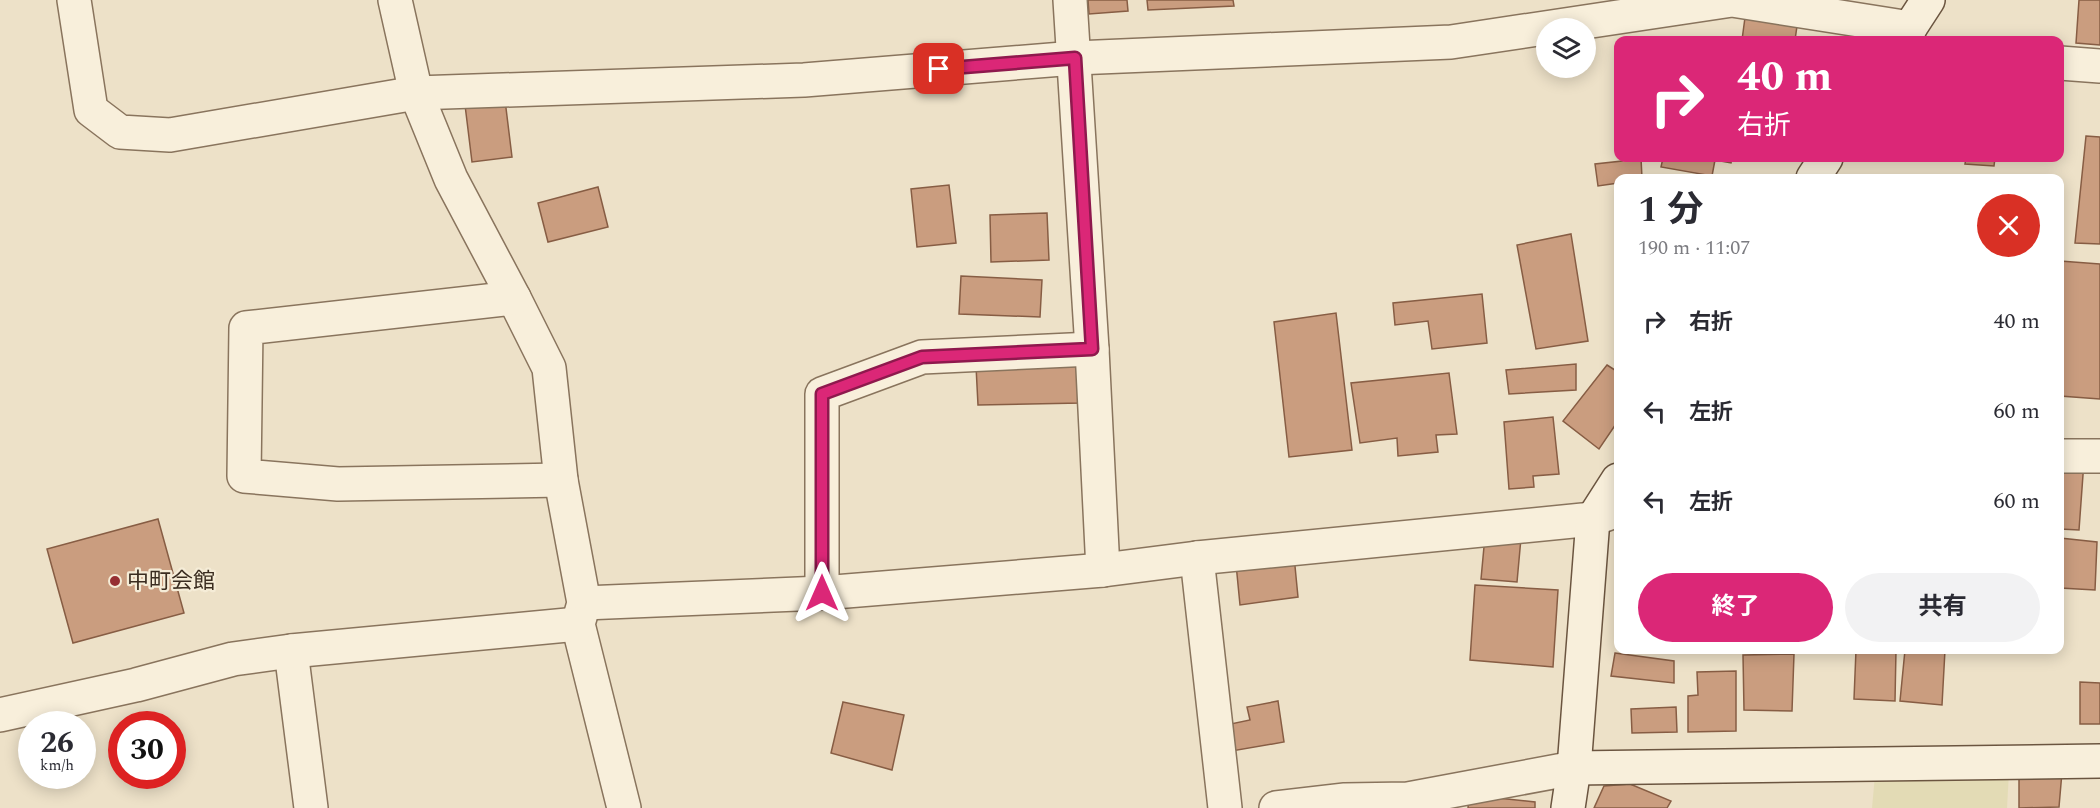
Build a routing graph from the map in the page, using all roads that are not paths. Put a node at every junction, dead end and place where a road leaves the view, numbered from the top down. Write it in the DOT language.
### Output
graph roads {
  1 [pos="74,0"];
  2 [pos="394,0"];
  3 [pos="1070,0"];
  4 [pos="1928,0"];
  5 [pos="1906,34"];
  6 [pos="1075,58"];
  7 [pos="2064,63"];
  8 [pos="2100,66"];
  9 [pos="416,93"];
  10 [pos="514,298"];
  11 [pos="1092,349"];
  12 [pos="2064,456"];
  13 [pos="2100,456"];
  14 [pos="561,480"];
  15 [pos="1614,491"];
  16 [pos="1606,514"];
  17 [pos="1197,558"];
  18 [pos="1103,570"];
  19 [pos="822,593"];
  20 [pos="581,614"];
  21 [pos="291,651"];
  22 [pos="0,715"];
  23 [pos="2100,761"];
  24 [pos="1574,768"];
  25 [pos="311,808"];
  26 [pos="624,808"];
  27 [pos="1225,808"];
  28 [pos="1276,808"];
  29 [pos="1568,808"];
  1 -- 9 [label="street"];
  2 -- 9 [label="street"];
  3 -- 6 [label="street"];
  4 -- 5 [label="street"];
  5 -- 6 [label="street"];
  6 -- 9 [label="street"];
  6 -- 11 [label="street"];
  7 -- 8 [label="street"];
  9 -- 10 [label="street"];
  10 -- 14 [label="street"];
  10 -- 14 [label="street"];
  11 -- 18 [label="street"];
  11 -- 19 [label="street"];
  12 -- 13 [label="street"];
  14 -- 20 [label="street"];
  15 -- 16 [label="street"];
  16 -- 17 [label="street"];
  16 -- 24 [label="street"];
  17 -- 18 [label="street"];
  17 -- 27 [label="street"];
  18 -- 19 [label="street"];
  19 -- 20 [label="street"];
  20 -- 21 [label="street"];
  20 -- 26 [label="street"];
  21 -- 22 [label="street"];
  21 -- 25 [label="street"];
  23 -- 24 [label="street"];
  24 -- 28 [label="street"];
  24 -- 29 [label="street"];
}
